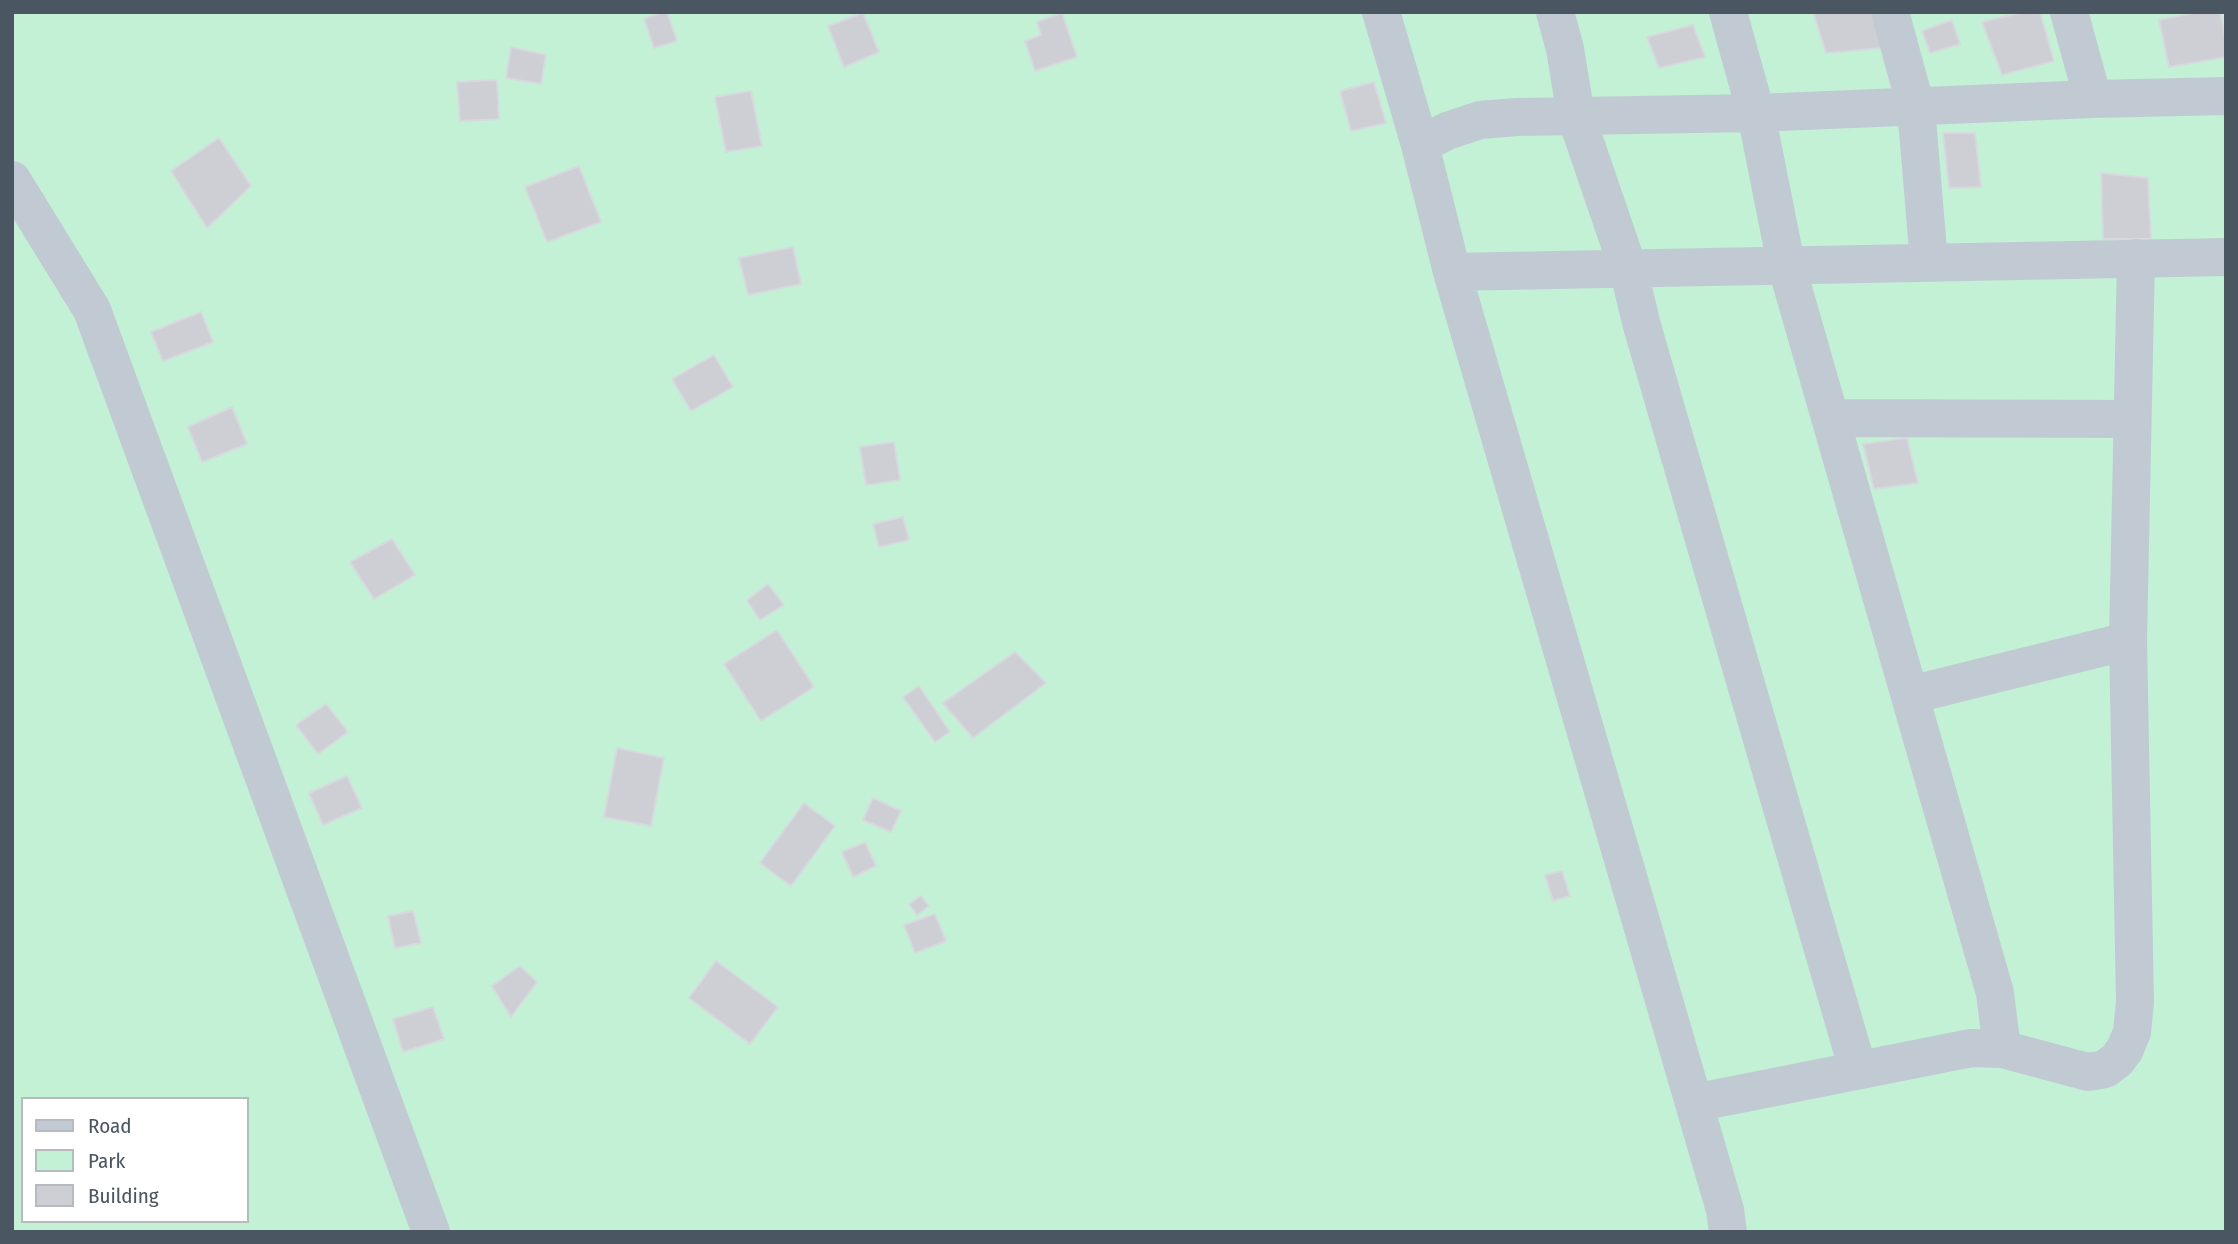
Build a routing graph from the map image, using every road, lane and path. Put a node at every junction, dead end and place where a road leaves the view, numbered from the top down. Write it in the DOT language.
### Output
graph roads {
  1 [pos="1381,12"];
  2 [pos="1555,12"];
  3 [pos="1728,12"];
  4 [pos="1890,12"];
  5 [pos="2069,12"];
  6 [pos="2226,96"];
  7 [pos="2093,99"];
  8 [pos="1916,107"];
  9 [pos="1756,113"];
  10 [pos="1576,116"];
  11 [pos="1420,145"];
  12 [pos="12,180"];
  13 [pos="2226,257"];
  14 [pos="2136,258"];
  15 [pos="1929,261"];
  16 [pos="1786,264"];
  17 [pos="1628,268"];
  18 [pos="1452,272"];
  19 [pos="1830,418"];
  20 [pos="2132,419"];
  21 [pos="2128,642"];
  22 [pos="1910,695"];
  23 [pos="2002,1049"];
  24 [pos="1858,1070"];
  25 [pos="1694,1104"];
  26 [pos="431,1232"];
  27 [pos="1728,1232"];
  1 -- 11 [label="street"];
  2 -- 10 [label="street"];
  3 -- 9 [label="street"];
  4 -- 8 [label="street"];
  5 -- 7 [label="street"];
  6 -- 7 [label="street"];
  7 -- 8 [label="street"];
  8 -- 9 [label="street"];
  8 -- 15 [label="street"];
  9 -- 10 [label="street"];
  9 -- 16 [label="street"];
  10 -- 11 [label="street"];
  10 -- 17 [label="street"];
  11 -- 18 [label="street"];
  12 -- 26 [label="street"];
  13 -- 14 [label="street"];
  14 -- 15 [label="street"];
  14 -- 20 [label="street"];
  15 -- 16 [label="street"];
  16 -- 17 [label="street"];
  16 -- 19 [label="street"];
  17 -- 18 [label="street"];
  17 -- 24 [label="street"];
  18 -- 25 [label="street"];
  19 -- 20 [label="street"];
  19 -- 22 [label="street"];
  20 -- 21 [label="street"];
  21 -- 22 [label="street"];
  21 -- 23 [label="street"];
  22 -- 23 [label="street"];
  23 -- 24 [label="street"];
  24 -- 25 [label="street"];
  25 -- 27 [label="street"];
}
